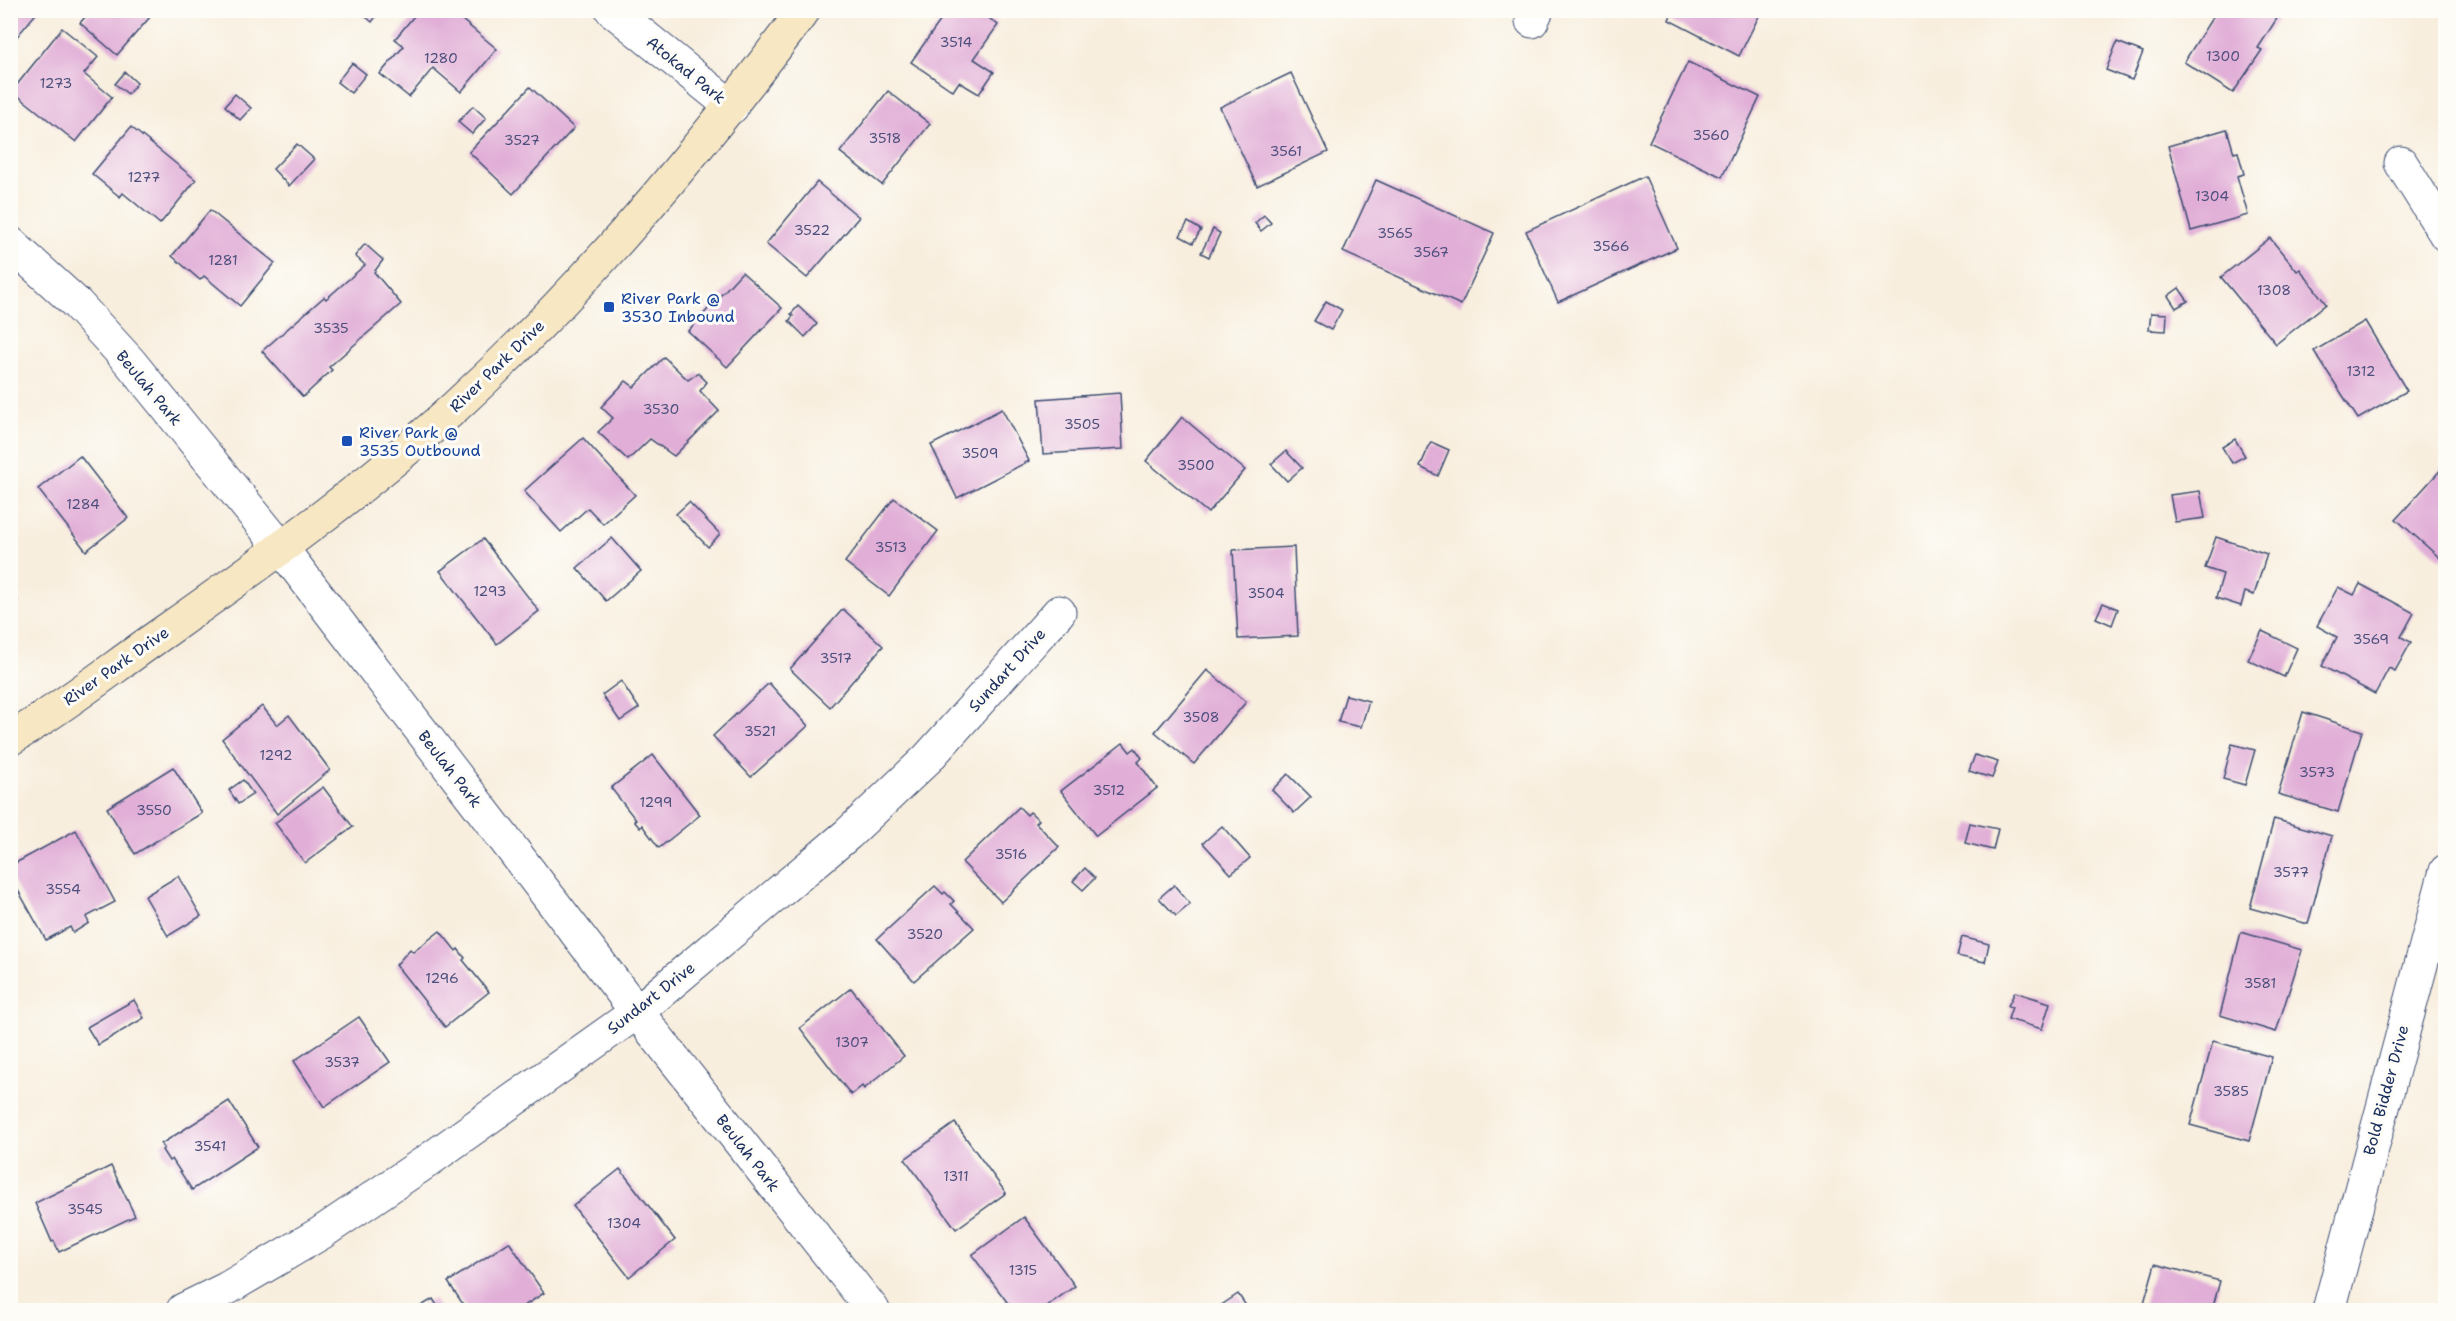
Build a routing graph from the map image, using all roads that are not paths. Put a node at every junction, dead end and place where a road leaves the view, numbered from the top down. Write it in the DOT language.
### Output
graph roads {
  1 [pos="612,10"];
  2 [pos="804,10"];
  3 [pos="732,107"];
  4 [pos="2401,163"];
  5 [pos="2445,235"];
  6 [pos="10,243"];
  7 [pos="282,549"];
  8 [pos="1059,612"];
  9 [pos="10,739"];
  10 [pos="2445,871"];
  11 [pos="637,1012"];
  12 [pos="183,1311"];
  13 [pos="873,1311"];
  14 [pos="2329,1311"];
  1 -- 3 [label="street, Atokad Park"];
  2 -- 3 [label="street, River Park Drive"];
  3 -- 7 [label="street, River Park Drive"];
  4 -- 5 [label="street"];
  6 -- 7 [label="street, Beulah Park"];
  7 -- 9 [label="street, River Park Drive"];
  7 -- 11 [label="street, Beulah Park"];
  8 -- 11 [label="street, Sundart Drive"];
  10 -- 14 [label="street, Bold Bidder Drive"];
  11 -- 12 [label="street, Sundart Drive"];
  11 -- 13 [label="street, Beulah Park"];
}
